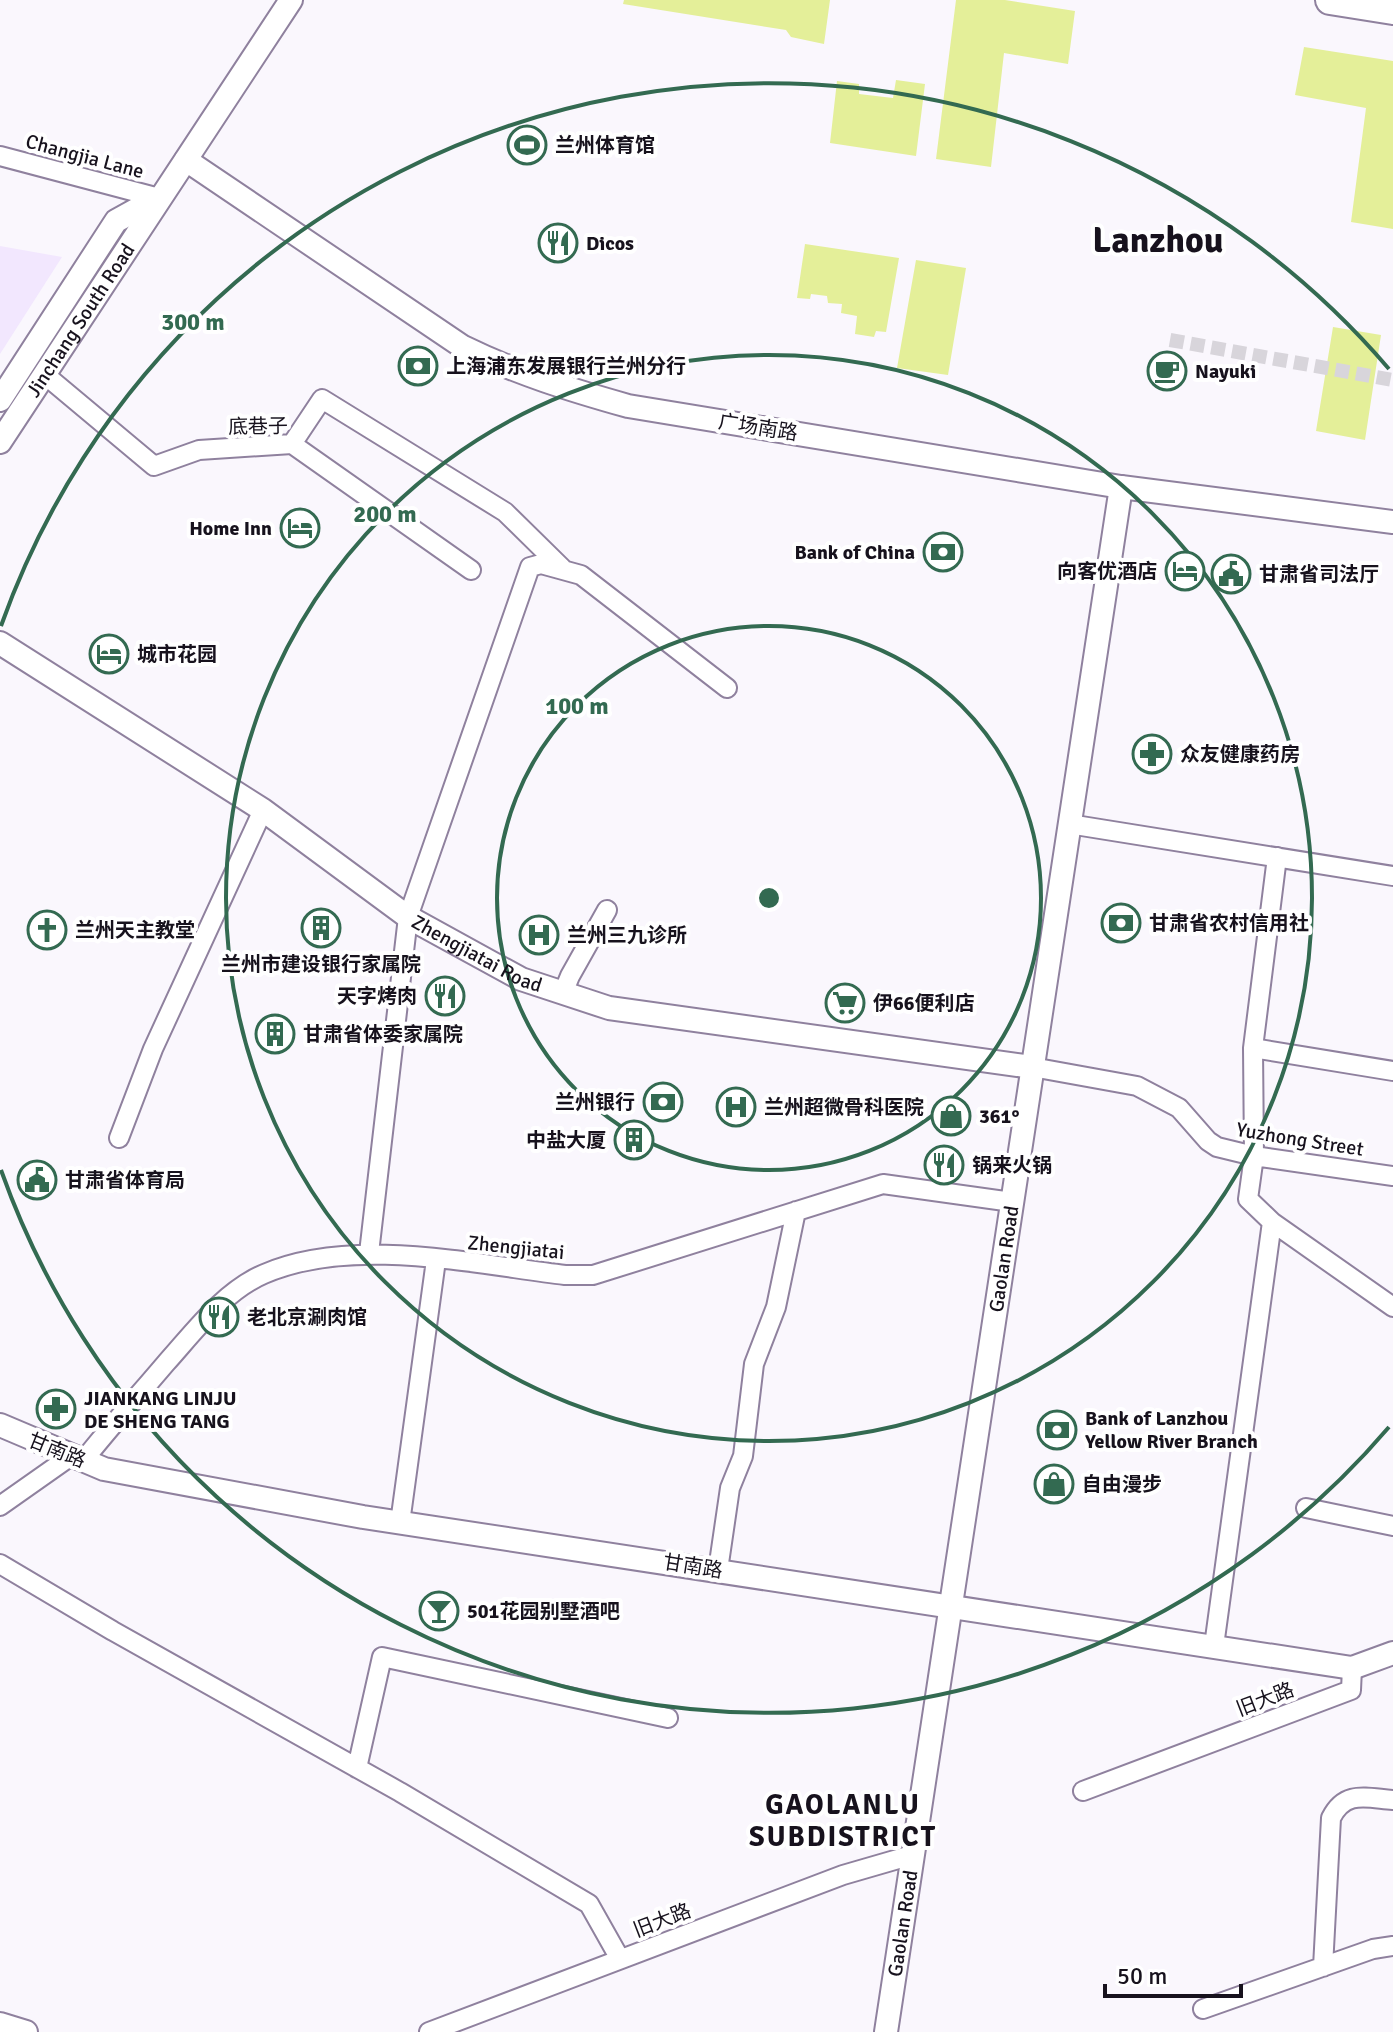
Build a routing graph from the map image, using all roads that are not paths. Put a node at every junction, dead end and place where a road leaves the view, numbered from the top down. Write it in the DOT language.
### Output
graph roads {
  1 [pos="284,0"];
  2 [pos="291,0"];
  3 [pos="305,0"];
  4 [pos="1330,0"];
  5 [pos="1393,10"];
  6 [pos="268,37"];
  7 [pos="0,156"];
  8 [pos="186,160"];
  9 [pos="159,198"];
  10 [pos="44,374"];
  11 [pos="0,400"];
  12 [pos="0,442"];
  13 [pos="292,444"];
  14 [pos="1121,487"];
  15 [pos="1393,522"];
  16 [pos="471,570"];
  17 [pos="564,570"];
  18 [pos="0,643"];
  19 [pos="727,688"];
  20 [pos="263,810"];
  21 [pos="1069,824"];
  22 [pos="1277,857"];
  23 [pos="1393,876"];
  24 [pos="607,910"];
  25 [pos="408,917"];
  26 [pos="563,993"];
  27 [pos="1253,1048"];
  28 [pos="1032,1067"];
  29 [pos="1393,1071"];
  30 [pos="119,1138"];
  31 [pos="1254,1156"];
  32 [pos="1393,1176"];
  33 [pos="1012,1202"];
  34 [pos="796,1211"];
  35 [pos="1272,1222"];
  36 [pos="369,1253"];
  37 [pos="436,1260"];
  38 [pos="1393,1307"];
  39 [pos="0,1425"];
  40 [pos="77,1458"];
  41 [pos="0,1506"];
  42 [pos="1306,1508"];
  43 [pos="400,1523"];
  44 [pos="1393,1526"];
  45 [pos="0,1564"];
  46 [pos="718,1570"];
  47 [pos="950,1605"];
  48 [pos="1214,1646"];
  49 [pos="1393,1653"];
  50 [pos="1352,1668"];
  51 [pos="668,1718"];
  52 [pos="357,1768"];
  53 [pos="1083,1791"];
  54 [pos="1393,1800"];
  55 [pos="912,1855"];
  56 [pos="1393,1946"];
  57 [pos="620,1959"];
  58 [pos="1323,1967"];
  59 [pos="1203,2009"];
  60 [pos="469,2017"];
  61 [pos="0,2024"];
  62 [pos="26,2032"];
  63 [pos="429,2032"];
  64 [pos="440,2032"];
  65 [pos="886,2032"];
  1 -- 6 [label="street"];
  2 -- 6 [label="street, Jinchang South Road"];
  3 -- 6 [label="street"];
  4 -- 5 [label="main road"];
  6 -- 8 [label="street, Jinchang South Road"];
  7 -- 9 [label="street, Changjia Lane"];
  8 -- 9 [label="street, Jinchang South Road"];
  8 -- 14 [label="street, 广场南路"];
  9 -- 10 [label="street, Jinchang South Road"];
  9 -- 11 [label="street, Jinchang South Road"];
  10 -- 12 [label="street, Jinchang South Road"];
  10 -- 13 [label="street, 底巷子"];
  13 -- 16 [label="street, 底巷子"];
  13 -- 17 [label="street"];
  14 -- 15 [label="street, 广场南路"];
  14 -- 21 [label="street, Gaolan Road"];
  17 -- 19 [label="street"];
  17 -- 25 [label="street"];
  18 -- 20 [label="street, Zhengjiatai Road"];
  20 -- 25 [label="street, Zhengjiatai Road"];
  20 -- 30 [label="street"];
  21 -- 22 [label="street"];
  21 -- 28 [label="street, Gaolan Road"];
  22 -- 23 [label="street"];
  22 -- 27 [label="street"];
  24 -- 26 [label="street"];
  25 -- 26 [label="street, Zhengjiatai Road"];
  25 -- 36 [label="street"];
  26 -- 28 [label="street, Zhengjiatai Road"];
  27 -- 29 [label="street"];
  27 -- 31 [label="street"];
  28 -- 31 [label="street, Yuzhong Street"];
  28 -- 33 [label="street, Gaolan Road"];
  31 -- 32 [label="street, Yuzhong Street"];
  31 -- 35 [label="street"];
  33 -- 34 [label="street, Zhengjiatai"];
  33 -- 47 [label="street, Gaolan Road"];
  34 -- 37 [label="street, Zhengjiatai"];
  34 -- 46 [label="street"];
  35 -- 38 [label="street"];
  35 -- 48 [label="street"];
  36 -- 37 [label="street, Zhengjiatai"];
  36 -- 40 [label="street, Zhengjiatai"];
  37 -- 43 [label="street"];
  39 -- 40 [label="street, 甘南路"];
  40 -- 41 [label="street, Zhengjiatai"];
  40 -- 43 [label="street, 甘南路"];
  42 -- 44 [label="street"];
  43 -- 46 [label="street, 甘南路"];
  45 -- 52 [label="street"];
  46 -- 47 [label="street, 甘南路"];
  47 -- 48 [label="street, 甘南路"];
  47 -- 55 [label="street, Gaolan Road"];
  48 -- 50 [label="street, 甘南路"];
  49 -- 50 [label="street, 甘南路"];
  50 -- 53 [label="street, 旧大路"];
  51 -- 52 [label="street"];
  52 -- 57 [label="street"];
  54 -- 58 [label="street"];
  55 -- 57 [label="street, 旧大路"];
  55 -- 65 [label="street, Gaolan Road"];
  56 -- 58 [label="street"];
  57 -- 60 [label="street, 旧大路"];
  58 -- 59 [label="street"];
  60 -- 63 [label="street, 旧大路"];
  60 -- 64 [label="street"];
  61 -- 62 [label="street"];
}
